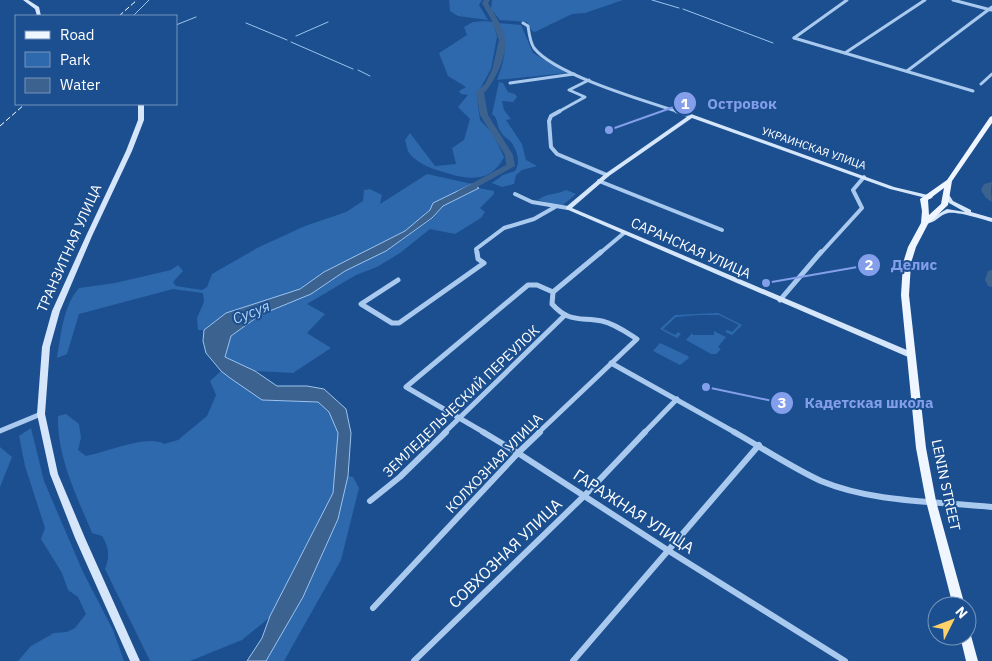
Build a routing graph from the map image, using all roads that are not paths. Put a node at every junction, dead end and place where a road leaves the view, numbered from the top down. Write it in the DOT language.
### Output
graph roads {
  1 [pos="25,0"];
  2 [pos="847,0"];
  3 [pos="925,0"];
  4 [pos="953,0"];
  5 [pos="991,9"];
  6 [pos="39,15"];
  7 [pos="523,23"];
  8 [pos="845,53"];
  9 [pos="907,71"];
  10 [pos="575,74"];
  11 [pos="992,74"];
  12 [pos="589,80"];
  13 [pos="510,83"];
  14 [pos="981,84"];
  15 [pos="973,90"];
  16 [pos="141,105"];
  17 [pos="690,116"];
  18 [pos="990,120"];
  19 [pos="607,175"];
  20 [pos="864,177"];
  21 [pos="599,181"];
  22 [pos="949,181"];
  23 [pos="515,194"];
  24 [pos="946,194"];
  25 [pos="928,200"];
  26 [pos="941,206"];
  27 [pos="555,207"];
  28 [pos="568,208"];
  29 [pos="980,216"];
  30 [pos="992,220"];
  31 [pos="925,224"];
  32 [pos="722,230"];
  33 [pos="624,232"];
  34 [pos="398,280"];
  35 [pos="553,292"];
  36 [pos="780,300"];
  37 [pos="566,315"];
  38 [pos="911,355"];
  39 [pos="611,363"];
  40 [pos="677,399"];
  41 [pos="41,414"];
  42 [pos="460,419"];
  43 [pos="0,431"];
  44 [pos="759,445"];
  45 [pos="518,453"];
  46 [pos="585,495"];
  47 [pos="370,501"];
  48 [pos="932,501"];
  49 [pos="992,507"];
  50 [pos="669,551"];
  51 [pos="956,596"];
  52 [pos="373,608"];
  53 [pos="968,646"];
  54 [pos="134,661"];
  55 [pos="414,661"];
  56 [pos="573,661"];
  57 [pos="845,661"];
  58 [pos="972,661"];
  1 -- 6 [label="main road"];
  2 -- 8 [label="street"];
  3 -- 8 [label="street"];
  4 -- 5 [label="street"];
  5 -- 9 [label="street"];
  7 -- 10 [label="street, УКРАИНСКАЯ УЛИЦА"];
  8 -- 9 [label="street"];
  9 -- 15 [label="street"];
  10 -- 12 [label="street, УКРАИНСКАЯ УЛИЦА"];
  10 -- 13 [label="street"];
  11 -- 14 [label="street"];
  12 -- 17 [label="street, УКРАИНСКАЯ УЛИЦА"];
  12 -- 19 [label="street"];
  16 -- 41 [label="main road, ТРАНЗИТНАЯ УЛИЦА"];
  17 -- 19 [label="main road"];
  17 -- 20 [label="main road, УКРАИНСКАЯ УЛИЦА"];
  18 -- 22 [label="main road, LENIN STREET"];
  19 -- 21 [label="main road"];
  20 -- 25 [label="main road, УКРАИНСКАЯ УЛИЦА"];
  20 -- 36 [label="street"];
  21 -- 28 [label="main road"];
  21 -- 32 [label="street"];
  22 -- 24 [label="main road, LENIN STREET"];
  22 -- 25 [label="main road, LENIN STREET"];
  23 -- 27 [label="street, САРАНСКАЯ УЛИЦА"];
  24 -- 26 [label="main road, LENIN STREET"];
  24 -- 29 [label="main road"];
  25 -- 26 [label="main road"];
  25 -- 31 [label="main road, LENIN STREET"];
  26 -- 29 [label="main road"];
  26 -- 31 [label="main road, LENIN STREET"];
  27 -- 28 [label="street, САРАНСКАЯ УЛИЦА"];
  27 -- 34 [label="street"];
  28 -- 33 [label="main road, САРАНСКАЯ УЛИЦА"];
  29 -- 30 [label="main road"];
  29 -- 31 [label="main road"];
  31 -- 38 [label="main road, LENIN STREET"];
  33 -- 35 [label="street"];
  33 -- 36 [label="main road, САРАНСКАЯ УЛИЦА"];
  35 -- 37 [label="street"];
  35 -- 42 [label="street, ГАРАЖНАЯ УЛИЦА"];
  36 -- 38 [label="main road, САРАНСКАЯ УЛИЦА"];
  37 -- 39 [label="street, КОЛХОЗНАЯ УЛИЦА"];
  37 -- 42 [label="street, ЗЕМЛЕДЕЛЬЧЕСКИЙ ПЕРЕУЛОК"];
  38 -- 48 [label="main road, LENIN STREET"];
  39 -- 40 [label="street"];
  39 -- 45 [label="street, КОЛХОЗНАЯ УЛИЦА"];
  40 -- 44 [label="street"];
  40 -- 46 [label="street, СОВХОЗНАЯ УЛИЦА"];
  41 -- 43 [label="street"];
  41 -- 54 [label="main road, ТРАНЗИТНАЯ УЛИЦА"];
  42 -- 45 [label="street, ГАРАЖНАЯ УЛИЦА"];
  42 -- 47 [label="street, ЗЕМЛЕДЕЛЬЧЕСКИЙ ПЕРЕУЛОК"];
  44 -- 48 [label="street"];
  44 -- 50 [label="street"];
  45 -- 46 [label="street, ГАРАЖНАЯ УЛИЦА"];
  45 -- 52 [label="street, КОЛХОЗНАЯ УЛИЦА"];
  46 -- 50 [label="street, ГАРАЖНАЯ УЛИЦА"];
  46 -- 55 [label="street, СОВХОЗНАЯ УЛИЦА"];
  48 -- 49 [label="street"];
  48 -- 51 [label="main road, LENIN STREET"];
  50 -- 56 [label="street"];
  50 -- 57 [label="street, ГАРАЖНАЯ УЛИЦА"];
  53 -- 58 [label="main road"];
}
